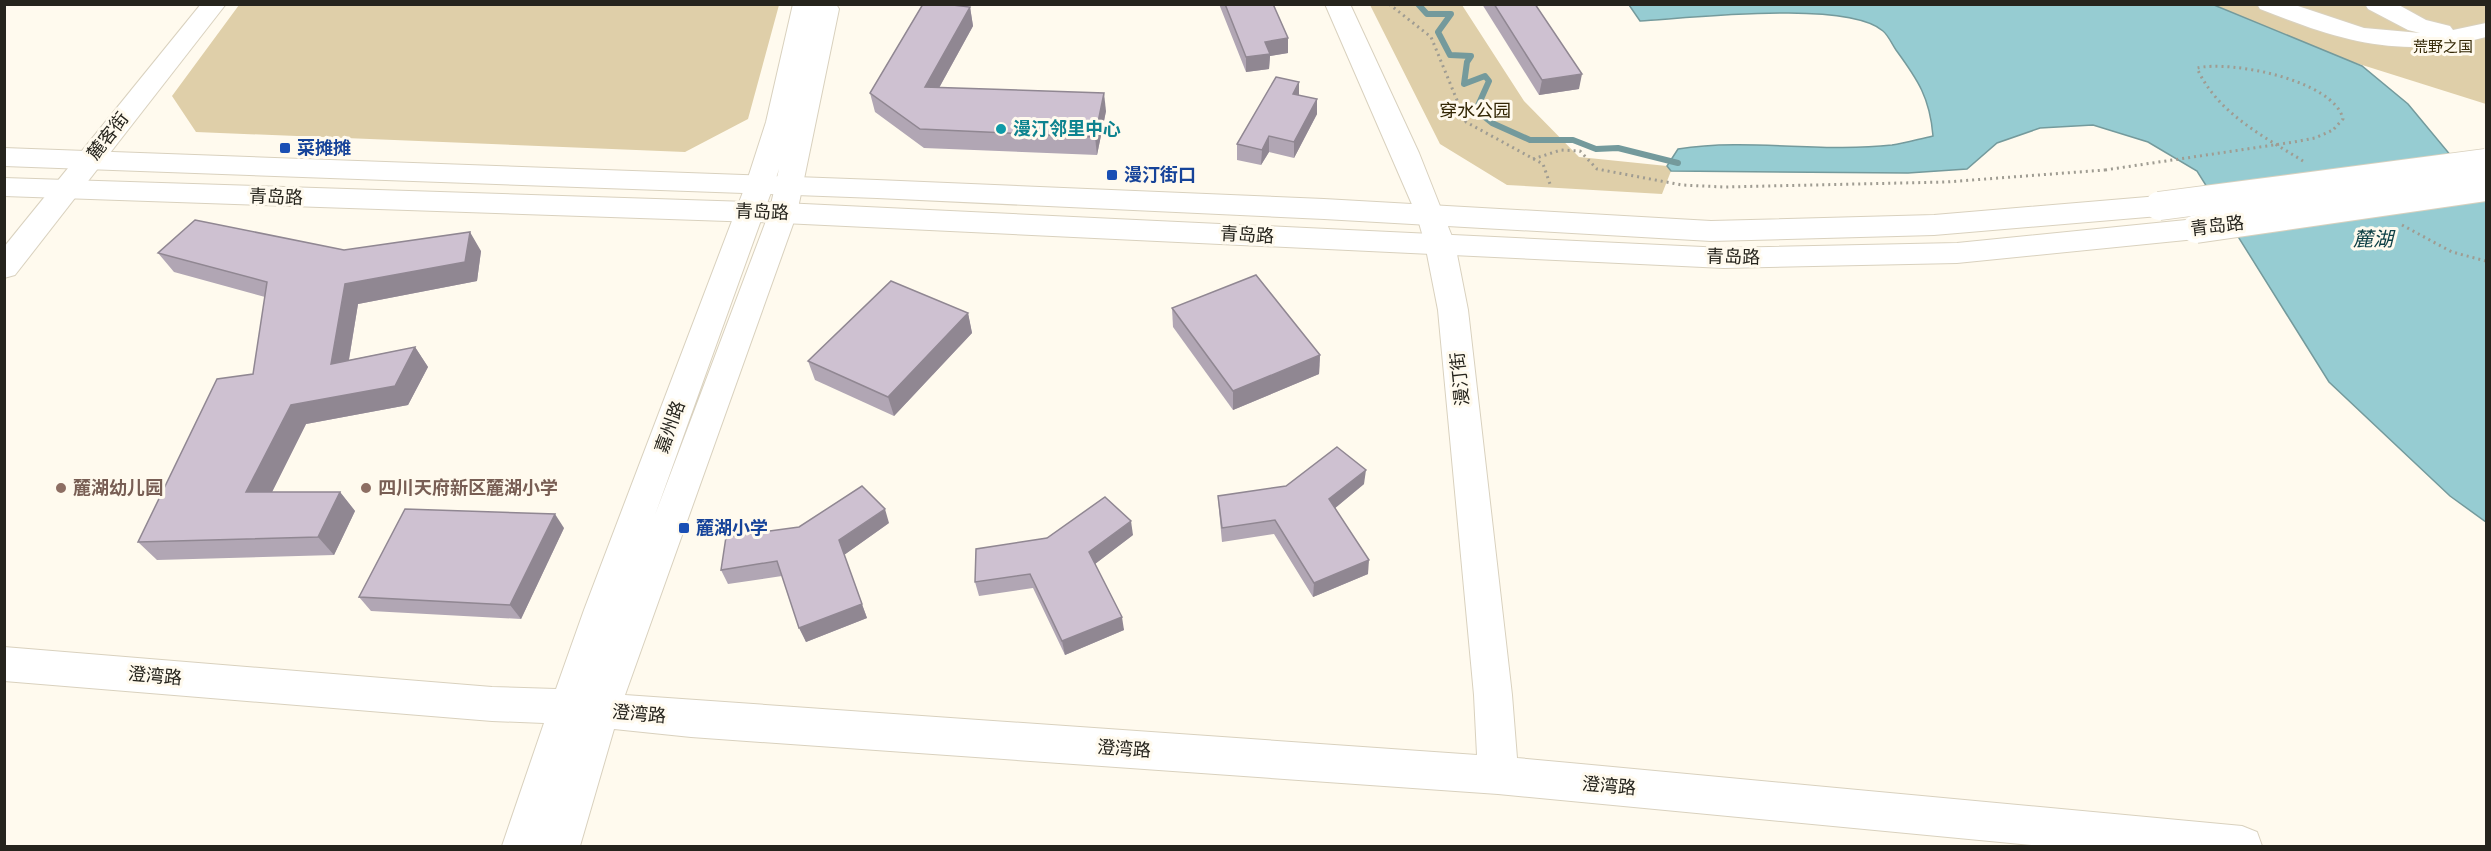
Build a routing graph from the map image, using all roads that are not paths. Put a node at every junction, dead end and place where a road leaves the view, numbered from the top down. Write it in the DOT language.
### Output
graph roads {
  1 [pos="214,4"];
  2 [pos="805,4"];
  3 [pos="827,4"];
  4 [pos="1337,4"];
  5 [pos="2269,4"];
  6 [pos="2377,4"];
  7 [pos="2479,4"];
  8 [pos="2487,11"];
  9 [pos="2487,30"];
  10 [pos="2456,35"];
  11 [pos="4,157"];
  12 [pos="89,160"];
  13 [pos="2487,163"];
  14 [pos="4,187"];
  15 [pos="2487,187"];
  16 [pos="66,190"];
  17 [pos="771,199"];
  18 [pos="1431,216"];
  19 [pos="1440,244"];
  20 [pos="4,268"];
  21 [pos="4,664"];
  22 [pos="584,709"];
  23 [pos="1498,776"];
  24 [pos="522,846"];
  25 [pos="560,846"];
  26 [pos="2242,846"];
  1 -- 12 [label="main road, 麓客街"];
  2 -- 17 [label="main road, 嘉州路"];
  3 -- 17 [label="main road, 嘉州路"];
  4 -- 18 [label="main road, 漫汀街"];
  5 -- 10 [label="main road"];
  6 -- 10 [label="main road"];
  7 -- 8 [label="main road"];
  9 -- 10 [label="main road"];
  11 -- 12 [label="main road, 青岛路"];
  12 -- 16 [label="main road, 麓客街"];
  12 -- 17 [label="main road, 青岛路"];
  13 -- 18 [label="main road, 青岛路, bridge"];
  14 -- 16 [label="main road, 青岛路"];
  15 -- 19 [label="main road, 青岛路, bridge"];
  16 -- 17 [label="main road, 青岛路"];
  16 -- 20 [label="main road, 麓客街"];
  17 -- 18 [label="main road, 青岛路"];
  17 -- 19 [label="main road, 青岛路"];
  17 -- 22 [label="main road, 嘉州路"];
  18 -- 19 [label="main road, 漫汀街"];
  19 -- 23 [label="main road, 漫汀街"];
  21 -- 22 [label="main road, 澄湾路"];
  22 -- 23 [label="main road, 澄湾路"];
  22 -- 24 [label="main road, 嘉州路"];
  22 -- 25 [label="main road, 嘉州路"];
  23 -- 26 [label="main road, 澄湾路"];
}
